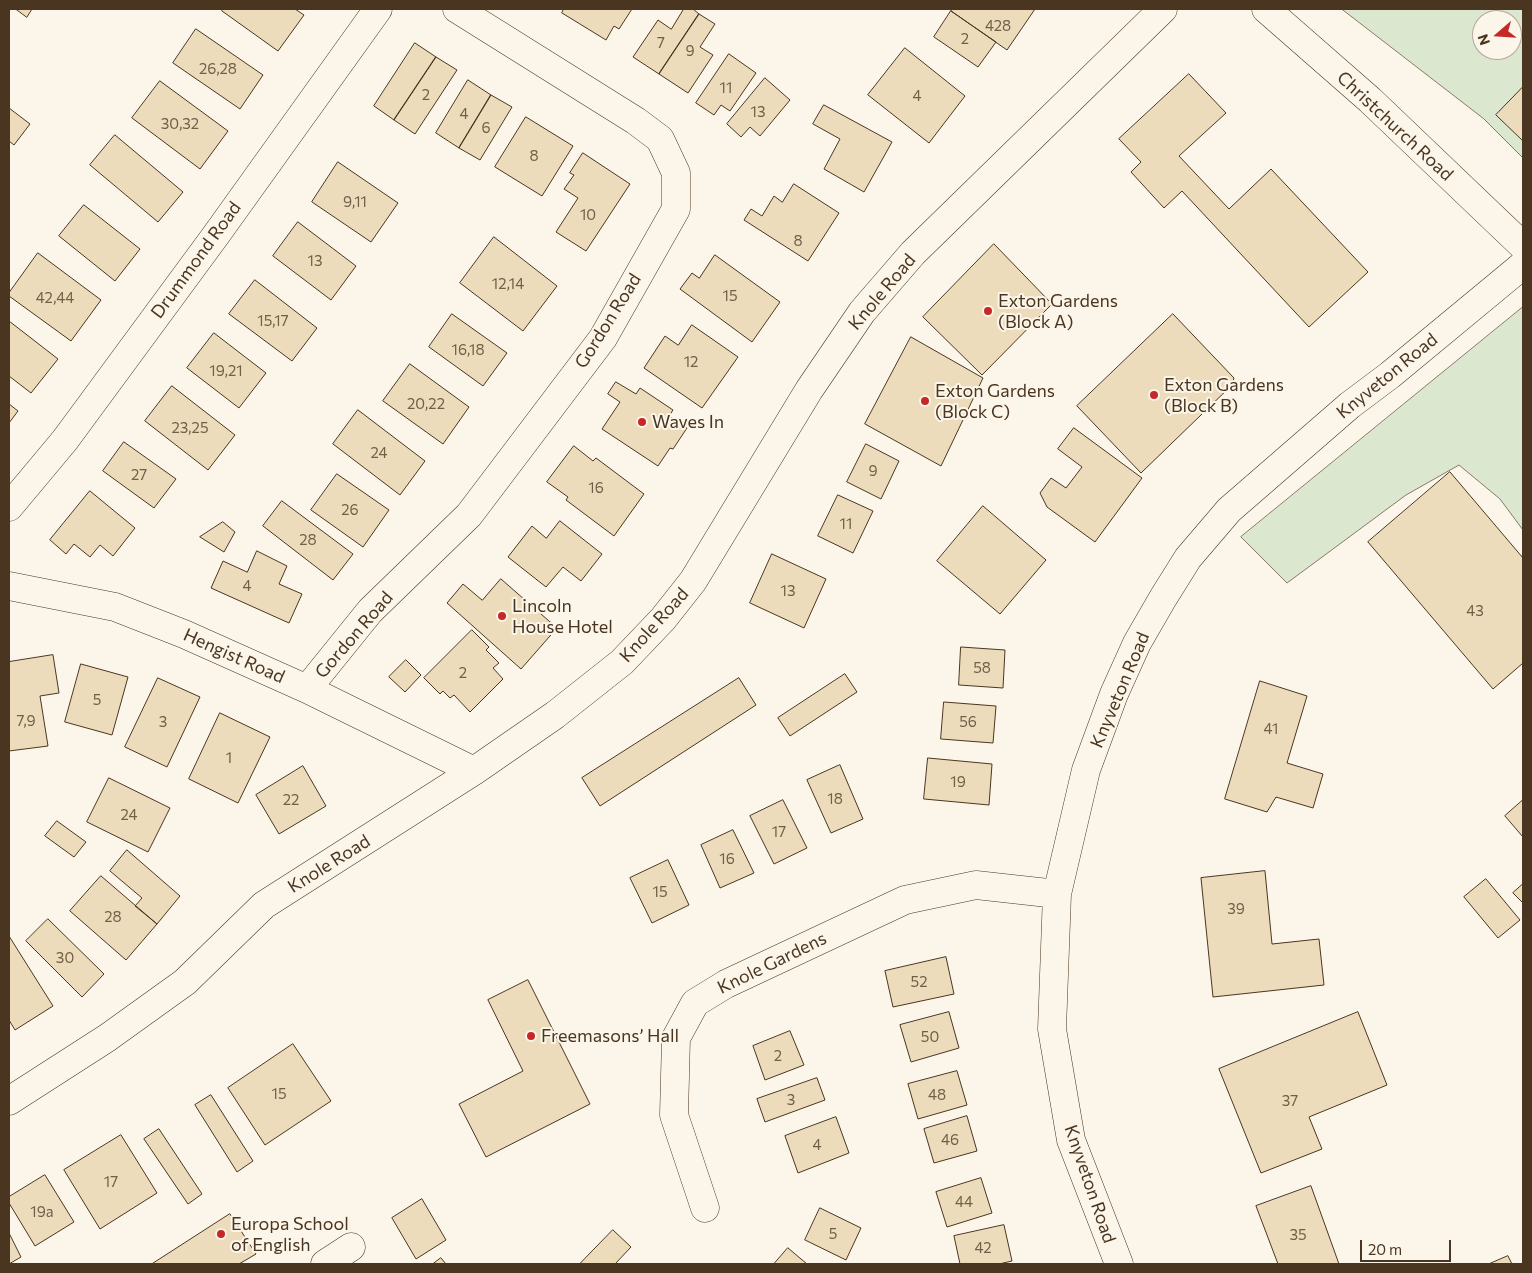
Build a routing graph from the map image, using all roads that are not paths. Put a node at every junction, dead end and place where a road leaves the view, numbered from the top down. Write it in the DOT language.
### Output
graph roads {
  1 [pos="378,9"];
  2 [pos="457,9"];
  3 [pos="1163,9"];
  4 [pos="1266,9"];
  5 [pos="1523,246"];
  6 [pos="1523,265"];
  7 [pos="9,507"];
  8 [pos="9,586"];
  9 [pos="307,689"];
  10 [pos="474,771"];
  11 [pos="1057,894"];
  12 [pos="9,1101"];
  13 [pos="705,1208"];
  14 [pos="351,1247"];
  15 [pos="325,1264"];
  16 [pos="1119,1264"];
  1 -- 7 [label="street, Drummond Road"];
  2 -- 9 [label="street, Gordon Road"];
  3 -- 10 [label="street, Knole Road"];
  4 -- 5 [label="street, Christchurch Road"];
  6 -- 11 [label="street, Knyveton Road"];
  8 -- 9 [label="street, Hengist Road"];
  9 -- 10 [label="street, Hengist Road"];
  10 -- 12 [label="street, Knole Road"];
  11 -- 13 [label="street, Knole Gardens"];
  11 -- 16 [label="street, Knyveton Road"];
  14 -- 15 [label="street"];
}
